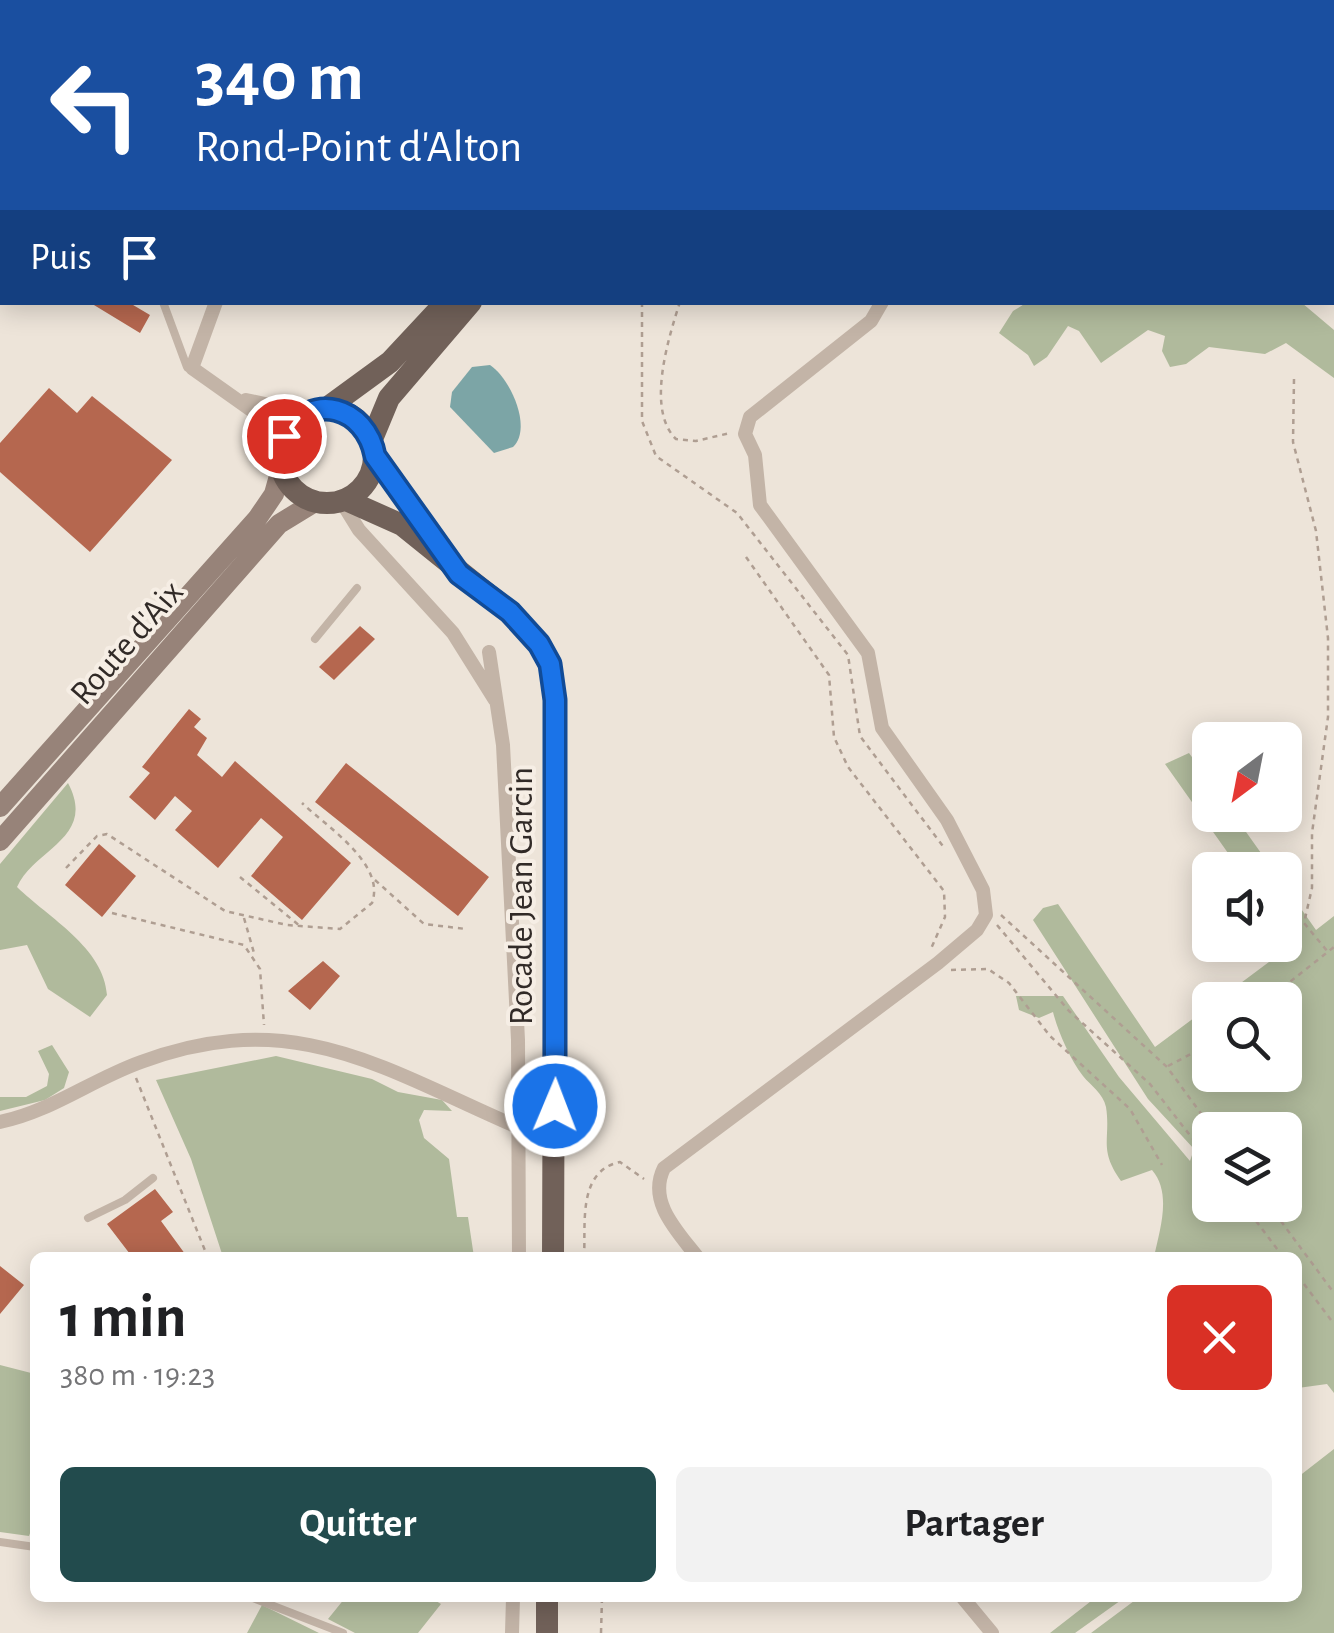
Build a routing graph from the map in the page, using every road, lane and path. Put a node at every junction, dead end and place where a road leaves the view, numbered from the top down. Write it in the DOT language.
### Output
graph roads {
  1 [pos="164,305"];
  2 [pos="215,305"];
  3 [pos="443,305"];
  4 [pos="468,305"];
  5 [pos="642,305"];
  6 [pos="679,305"];
  7 [pos="880,305"];
  8 [pos="188,367"];
  9 [pos="1294,379"];
  10 [pos="241,399"];
  11 [pos="316,411"];
  12 [pos="745,426"];
  13 [pos="374,448"];
  14 [pos="281,458"];
  15 [pos="343,501"];
  16 [pos="315,502"];
  17 [pos="746,557"];
  18 [pos="459,574"];
  19 [pos="356,588"];
  20 [pos="316,639"];
  21 [pos="489,652"];
  22 [pos="500,709"];
  23 [pos="302,803"];
  24 [pos="0,807"];
  25 [pos="0,841"];
  26 [pos="952,860"];
  27 [pos="66,868"];
  28 [pos="240,877"];
  29 [pos="374,878"];
  30 [pos="987,912"];
  31 [pos="112,914"];
  32 [pos="244,915"];
  33 [pos="301,927"];
  34 [pos="466,929"];
  35 [pos="1334,947"];
  36 [pos="1328,952"];
  37 [pos="254,955"];
  38 [pos="920,976"];
  39 [pos="1290,982"];
  40 [pos="265,1037"];
  41 [pos="1192,1053"];
  42 [pos="1166,1067"];
  43 [pos="126,1068"];
  44 [pos="1200,1112"];
  45 [pos="0,1122"];
  46 [pos="520,1128"];
  47 [pos="1192,1137"];
  48 [pos="1162,1165"];
  49 [pos="153,1178"];
  50 [pos="658,1186"];
  51 [pos="88,1218"];
  52 [pos="1257,1222"];
  53 [pos="1282,1222"];
  54 [pos="206,1252"];
  55 [pos="518,1252"];
  56 [pos="553,1252"];
  57 [pos="584,1252"];
  58 [pos="693,1252"];
  59 [pos="1279,1252"];
  60 [pos="1302,1281"];
  61 [pos="1334,1293"];
  62 [pos="1334,1324"];
  63 [pos="0,1542"];
  64 [pos="30,1546"];
  65 [pos="263,1602"];
  66 [pos="513,1602"];
  67 [pos="548,1602"];
  68 [pos="602,1602"];
  69 [pos="966,1602"];
  70 [pos="343,1633"];
  71 [pos="512,1633"];
  72 [pos="547,1633"];
  73 [pos="602,1633"];
  74 [pos="992,1633"];
  1 -- 8 [label="lane"];
  2 -- 10 [label="street"];
  3 -- 11 [label="main road"];
  4 -- 13 [label="main road"];
  5 -- 26 [label="path"];
  6 -- 12 [label="path"];
  7 -- 12 [label="street"];
  9 -- 36 [label="path"];
  10 -- 11 [label="street"];
  10 -- 14 [label="street"];
  11 -- 13 [label="main road"];
  11 -- 14 [label="main road"];
  12 -- 30 [label="street"];
  13 -- 15 [label="main road"];
  13 -- 18 [label="main road, Rocade Jean Garcin"];
  14 -- 16 [label="main road"];
  14 -- 24 [label="main road, Route d'Aix"];
  15 -- 16 [label="main road"];
  15 -- 18 [label="main road, Rocade Jean Garcin"];
  15 -- 22 [label="street"];
  16 -- 25 [label="main road, Route d'Aix"];
  17 -- 38 [label="path"];
  18 -- 56 [label="main road, Rocade Jean Garcin"];
  19 -- 20 [label="lane"];
  21 -- 22 [label="street, Rocade Jean Garcin"];
  22 -- 46 [label="street, Rocade Jean Garcin"];
  23 -- 29 [label="path"];
  27 -- 32 [label="path"];
  28 -- 33 [label="path"];
  29 -- 33 [label="path"];
  29 -- 34 [label="path"];
  30 -- 38 [label="street"];
  30 -- 42 [label="path"];
  30 -- 47 [label="path"];
  31 -- 37 [label="path"];
  32 -- 33 [label="path"];
  32 -- 37 [label="path"];
  35 -- 36 [label="path"];
  36 -- 39 [label="path"];
  37 -- 40 [label="path"];
  38 -- 48 [label="path"];
  38 -- 50 [label="street"];
  40 -- 43 [label="street"];
  40 -- 46 [label="street"];
  41 -- 42 [label="path"];
  42 -- 44 [label="path"];
  43 -- 45 [label="street"];
  43 -- 54 [label="path"];
  46 -- 55 [label="street, Rocade Jean Garcin"];
  49 -- 51 [label="lane"];
  50 -- 57 [label="path"];
  50 -- 58 [label="street"];
  52 -- 59 [label="path"];
  53 -- 61 [label="path"];
  60 -- 62 [label="path"];
  63 -- 64 [label="lane"];
  65 -- 70 [label="lane"];
  66 -- 71 [label="street"];
  67 -- 72 [label="main road"];
  68 -- 73 [label="path"];
  69 -- 74 [label="street"];
}
